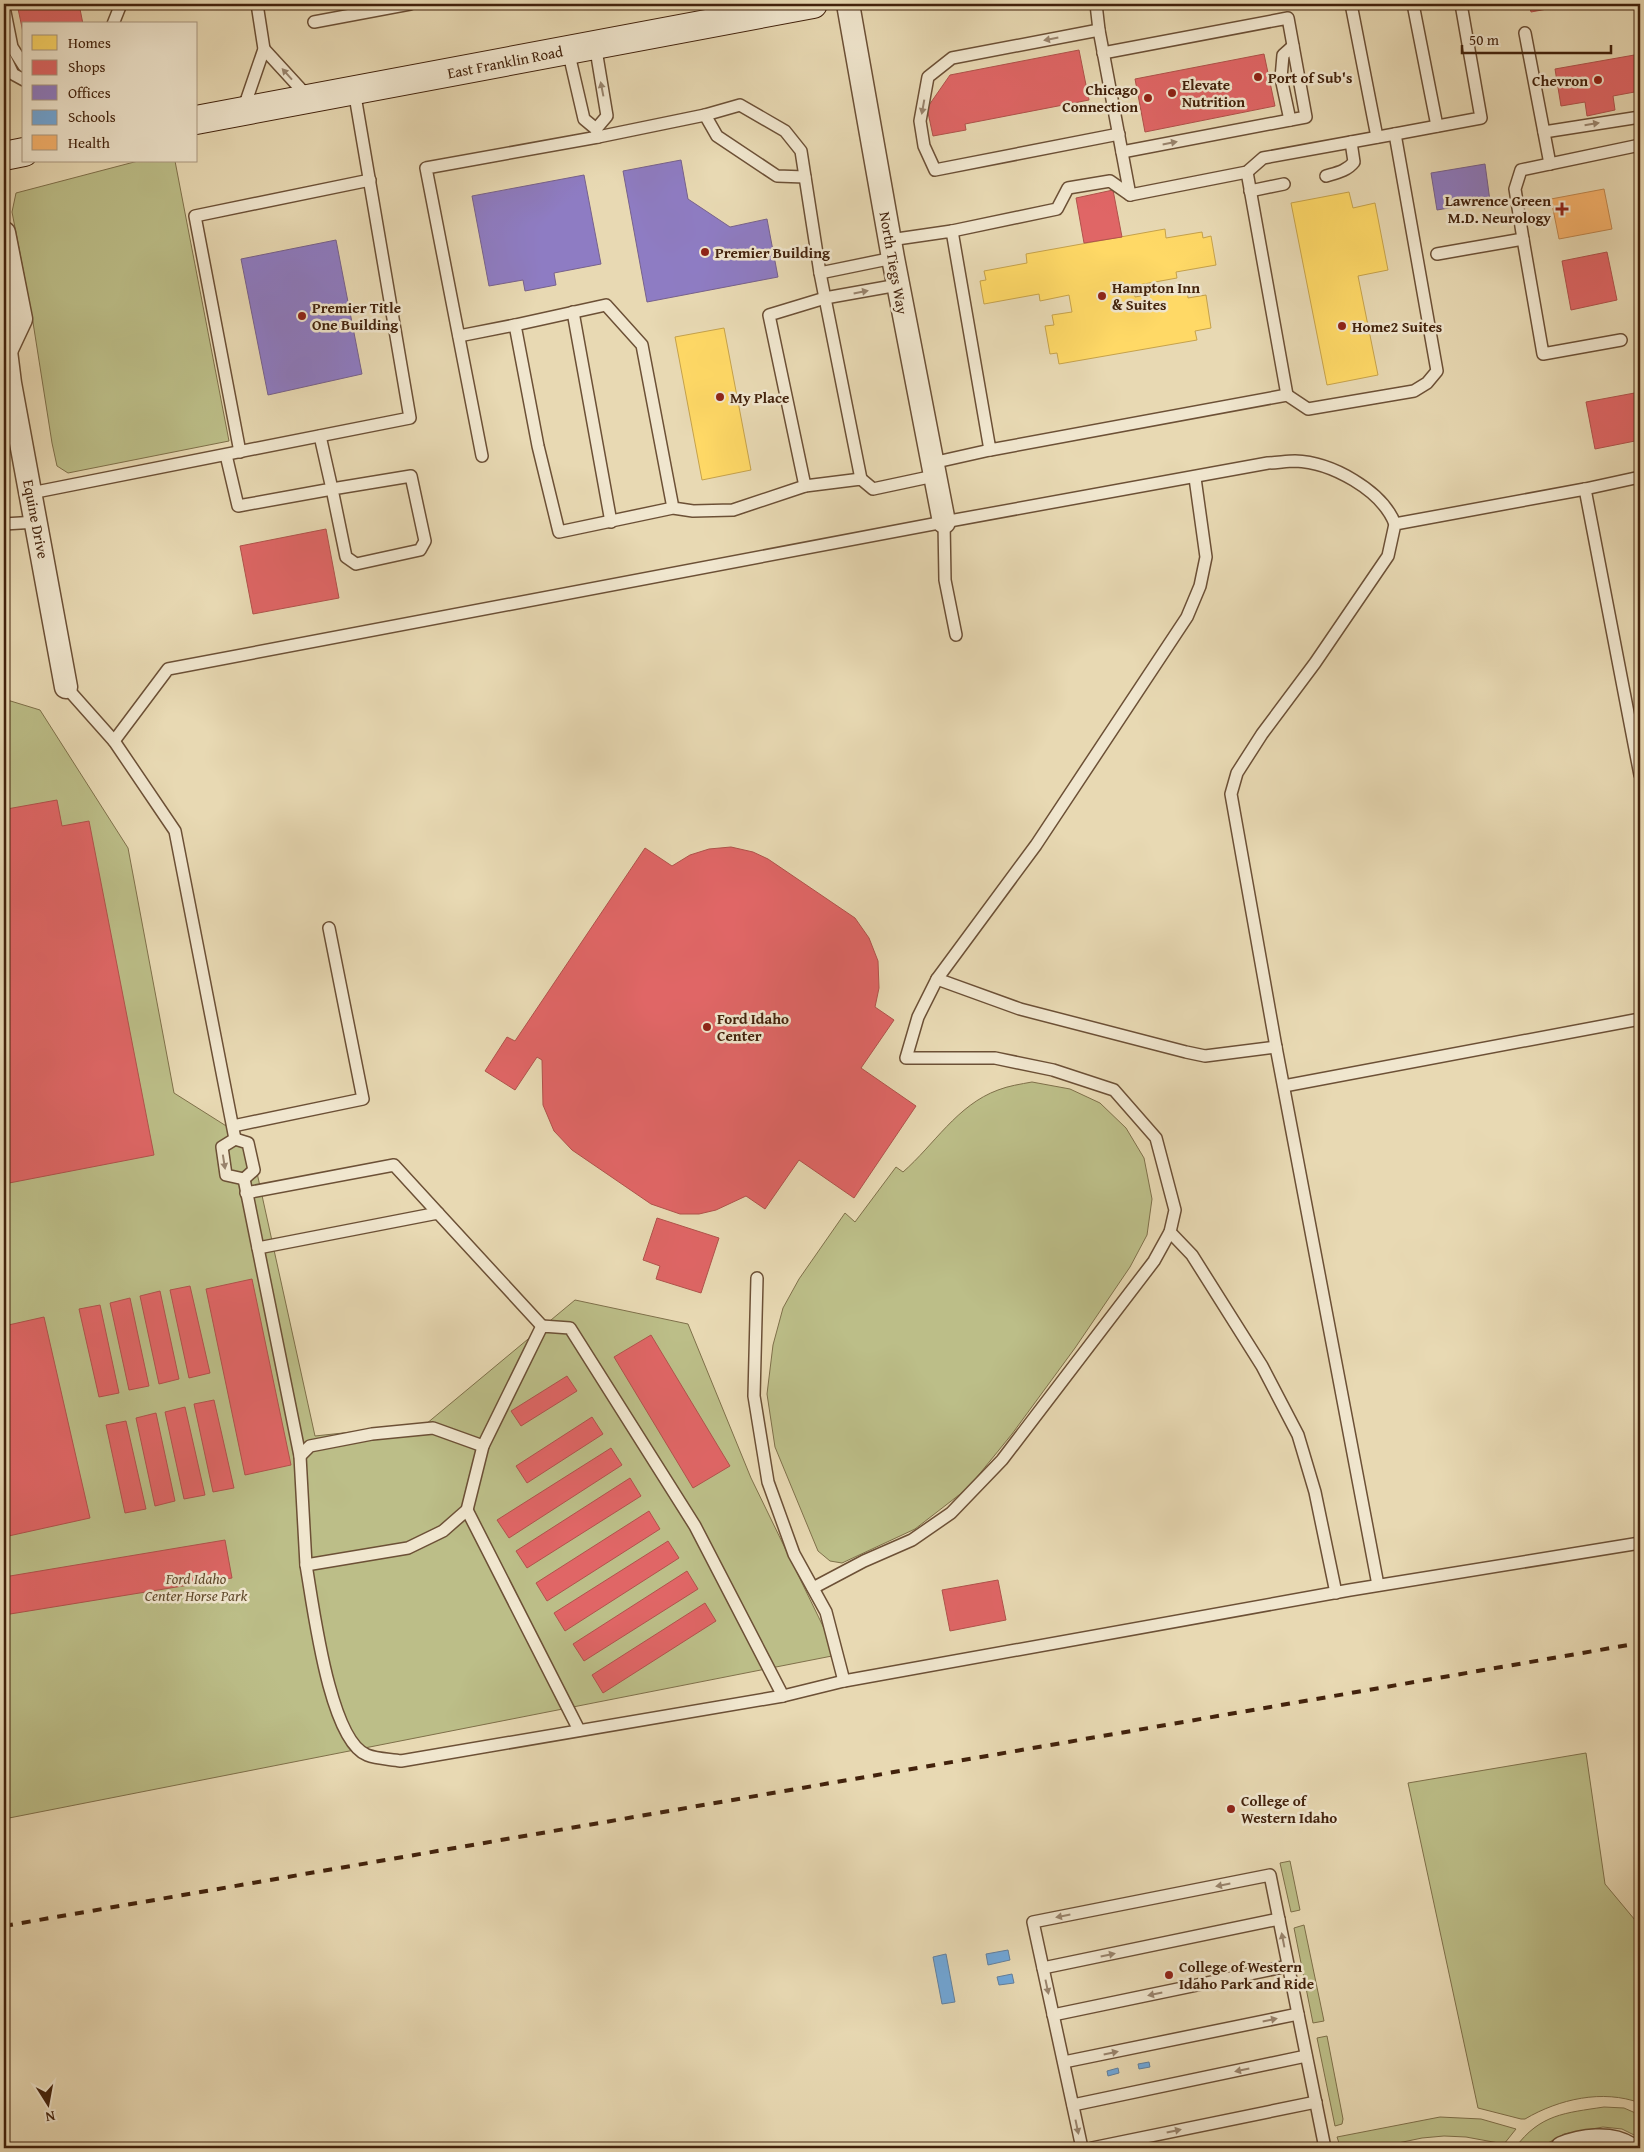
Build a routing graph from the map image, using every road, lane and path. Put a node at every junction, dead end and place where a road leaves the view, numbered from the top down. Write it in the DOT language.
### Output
graph roads {
  1 [pos="121,4"];
  2 [pos="256,4"];
  3 [pos="410,4"];
  4 [pos="813,4"];
  5 [pos="848,4"];
  6 [pos="1096,4"];
  7 [pos="1351,4"];
  8 [pos="1413,4"];
  9 [pos="1460,4"];
  10 [pos="4,6"];
  11 [pos="114,22"];
  12 [pos="314,22"];
  13 [pos="1099,30"];
  14 [pos="1525,33"];
  15 [pos="595,44"];
  16 [pos="1293,46"];
  17 [pos="264,49"];
  18 [pos="568,50"];
  19 [pos="1104,53"];
  20 [pos="4,55"];
  21 [pos="22,63"];
  22 [pos="22,79"];
  23 [pos="354,90"];
  24 [pos="310,99"];
  25 [pos="242,111"];
  26 [pos="704,115"];
  27 [pos="1640,117"];
  28 [pos="198,120"];
  29 [pos="1290,120"];
  30 [pos="1437,126"];
  31 [pos="1544,132"];
  32 [pos="597,133"];
  33 [pos="1119,134"];
  34 [pos="1395,134"];
  35 [pos="1377,137"];
  36 [pos="1351,142"];
  37 [pos="1640,145"];
  38 [pos="22,152"];
  39 [pos="1122,152"];
  40 [pos="4,156"];
  41 [pos="1550,164"];
  42 [pos="1246,172"];
  43 [pos="1326,176"];
  44 [pos="805,178"];
  45 [pos="370,180"];
  46 [pos="1284,184"];
  47 [pos="1250,191"];
  48 [pos="1130,195"];
  49 [pos="952,231"];
  50 [pos="4,233"];
  51 [pos="1523,239"];
  52 [pos="891,249"];
  53 [pos="1437,254"];
  54 [pos="820,273"];
  55 [pos="898,286"];
  56 [pos="825,298"];
  57 [pos="573,312"];
  58 [pos="515,325"];
  59 [pos="459,336"];
  60 [pos="1621,340"];
  61 [pos="5,349"];
  62 [pos="7,384"];
  63 [pos="1287,395"];
  64 [pos="11,430"];
  65 [pos="320,436"];
  66 [pos="990,450"];
  67 [pos="240,452"];
  68 [pos="226,455"];
  69 [pos="482,456"];
  70 [pos="933,470"];
  71 [pos="1640,476"];
  72 [pos="1195,478"];
  73 [pos="861,479"];
  74 [pos="805,486"];
  75 [pos="332,489"];
  76 [pos="1586,489"];
  77 [pos="31,493"];
  78 [pos="672,508"];
  79 [pos="37,522"];
  80 [pos="612,522"];
  81 [pos="944,522"];
  82 [pos="4,524"];
  83 [pos="1395,524"];
  84 [pos="956,635"];
  85 [pos="66,687"];
  86 [pos="114,741"];
  87 [pos="1640,774"];
  88 [pos="329,928"];
  89 [pos="937,979"];
  90 [pos="1640,1018"];
  91 [pos="1276,1047"];
  92 [pos="1284,1086"];
  93 [pos="233,1126"];
  94 [pos="235,1138"];
  95 [pos="244,1179"];
  96 [pos="246,1193"];
  97 [pos="438,1213"];
  98 [pos="1170,1232"];
  99 [pos="258,1248"];
  100 [pos="758,1278"];
  101 [pos="542,1326"];
  102 [pos="482,1446"];
  103 [pos="300,1456"];
  104 [pos="467,1510"];
  105 [pos="1640,1543"];
  106 [pos="306,1565"];
  107 [pos="1378,1585"];
  108 [pos="812,1588"];
  109 [pos="1336,1593"];
  110 [pos="844,1681"];
  111 [pos="783,1696"];
  112 [pos="579,1730"];
  113 [pos="1279,1919"];
  114 [pos="1288,1966"];
  115 [pos="1043,1968"];
  116 [pos="1298,2014"];
  117 [pos="1053,2015"];
  118 [pos="1306,2056"];
  119 [pos="1064,2062"];
  120 [pos="1316,2102"];
  121 [pos="1073,2105"];
  122 [pos="1082,2148"];
  123 [pos="1092,2148"];
  124 [pos="1325,2148"];
  125 [pos="1562,2148"];
  126 [pos="1629,2148"];
  1 -- 11 [label="lane"];
  2 -- 17 [label="lane"];
  3 -- 12 [label="lane"];
  4 -- 15 [label="main road, East Franklin Road"];
  5 -- 52 [label="street, North Tiegs Way"];
  6 -- 13 [label="lane"];
  7 -- 35 [label="lane"];
  8 -- 30 [label="lane"];
  9 -- 30 [label="lane"];
  10 -- 21 [label="lane"];
  13 -- 19 [label="lane"];
  13 -- 33 [label="lane, one-way"];
  14 -- 31 [label="lane"];
  15 -- 18 [label="main road, East Franklin Road"];
  32 -- 15 [label="lane, one-way"];
  16 -- 19 [label="lane"];
  16 -- 29 [label="lane"];
  16 -- 29 [label="lane"];
  24 -- 17 [label="lane, one-way"];
  17 -- 25 [label="lane"];
  18 -- 23 [label="main road, East Franklin Road"];
  18 -- 32 [label="lane"];
  19 -- 33 [label="lane"];
  20 -- 22 [label="lane"];
  23 -- 24 [label="main road, East Franklin Road"];
  23 -- 45 [label="lane"];
  24 -- 25 [label="main road, East Franklin Road"];
  25 -- 28 [label="main road, East Franklin Road"];
  26 -- 32 [label="lane"];
  26 -- 44 [label="lane"];
  26 -- 44 [label="lane"];
  31 -- 27 [label="lane, one-way"];
  39 -- 29 [label="lane, one-way"];
  30 -- 34 [label="lane"];
  31 -- 41 [label="lane"];
  32 -- 59 [label="lane"];
  33 -- 39 [label="lane"];
  34 -- 35 [label="lane"];
  34 -- 63 [label="lane"];
  35 -- 36 [label="lane"];
  36 -- 42 [label="lane"];
  36 -- 43 [label="lane"];
  37 -- 41 [label="lane"];
  38 -- 40 [label="main road"];
  39 -- 48 [label="lane"];
  41 -- 51 [label="lane"];
  42 -- 47 [label="lane"];
  42 -- 48 [label="lane"];
  44 -- 54 [label="lane"];
  45 -- 65 [label="lane"];
  45 -- 67 [label="lane"];
  46 -- 47 [label="lane"];
  47 -- 63 [label="lane"];
  48 -- 49 [label="lane"];
  49 -- 52 [label="lane"];
  49 -- 66 [label="lane"];
  50 -- 61 [label="street, Equine Drive"];
  51 -- 53 [label="lane"];
  51 -- 60 [label="lane"];
  52 -- 54 [label="lane"];
  52 -- 55 [label="street, North Tiegs Way"];
  54 -- 56 [label="lane"];
  56 -- 55 [label="lane, one-way"];
  55 -- 70 [label="street, North Tiegs Way"];
  56 -- 73 [label="lane"];
  56 -- 74 [label="lane"];
  57 -- 58 [label="lane"];
  57 -- 78 [label="lane"];
  57 -- 80 [label="lane"];
  58 -- 59 [label="lane"];
  58 -- 80 [label="lane"];
  59 -- 69 [label="lane"];
  61 -- 62 [label="street, Equine Drive"];
  62 -- 64 [label="street, Equine Drive"];
  63 -- 66 [label="lane"];
  64 -- 77 [label="street, Equine Drive"];
  65 -- 67 [label="lane"];
  65 -- 75 [label="lane"];
  66 -- 70 [label="lane"];
  67 -- 68 [label="lane"];
  68 -- 75 [label="lane"];
  68 -- 77 [label="lane"];
  70 -- 73 [label="lane"];
  70 -- 81 [label="street, North Tiegs Way"];
  71 -- 76 [label="lane"];
  72 -- 81 [label="lane"];
  72 -- 83 [label="lane"];
  72 -- 89 [label="lane"];
  73 -- 74 [label="lane"];
  74 -- 78 [label="lane"];
  75 -- 75 [label="lane"];
  76 -- 83 [label="lane"];
  76 -- 87 [label="lane"];
  77 -- 79 [label="street, Equine Drive"];
  78 -- 80 [label="lane"];
  79 -- 82 [label="lane"];
  79 -- 85 [label="street, Equine Drive"];
  81 -- 84 [label="lane"];
  81 -- 86 [label="lane"];
  83 -- 91 [label="lane"];
  85 -- 86 [label="lane"];
  86 -- 93 [label="lane"];
  88 -- 93 [label="lane"];
  89 -- 91 [label="lane"];
  89 -- 98 [label="lane"];
  90 -- 92 [label="lane"];
  91 -- 92 [label="lane"];
  92 -- 107 [label="lane"];
  93 -- 94 [label="lane"];
  94 -- 95 [label="lane"];
  94 -- 95 [label="lane, one-way"];
  95 -- 96 [label="lane"];
  96 -- 97 [label="lane"];
  96 -- 99 [label="lane"];
  97 -- 99 [label="lane"];
  97 -- 101 [label="lane"];
  98 -- 108 [label="lane"];
  98 -- 109 [label="lane"];
  99 -- 103 [label="lane"];
  100 -- 108 [label="lane"];
  101 -- 102 [label="lane"];
  101 -- 111 [label="lane"];
  102 -- 103 [label="lane"];
  102 -- 104 [label="lane"];
  103 -- 106 [label="lane"];
  104 -- 106 [label="lane"];
  104 -- 112 [label="lane"];
  105 -- 107 [label="lane"];
  106 -- 112 [label="lane"];
  107 -- 109 [label="lane"];
  108 -- 110 [label="lane"];
  109 -- 110 [label="lane"];
  110 -- 111 [label="lane"];
  111 -- 112 [label="lane"];
  114 -- 113 [label="lane, one-way"];
  115 -- 113 [label="lane, one-way"];
  113 -- 115 [label="lane, one-way"];
  114 -- 116 [label="lane"];
  114 -- 117 [label="lane, one-way"];
  115 -- 117 [label="lane, one-way"];
  116 -- 118 [label="lane"];
  119 -- 116 [label="lane, one-way"];
  117 -- 119 [label="lane"];
  118 -- 120 [label="lane"];
  118 -- 121 [label="lane, one-way"];
  119 -- 121 [label="lane"];
  123 -- 120 [label="lane, one-way"];
  120 -- 124 [label="lane"];
  121 -- 122 [label="lane, one-way"];
  125 -- 126 [label="street"];
}
